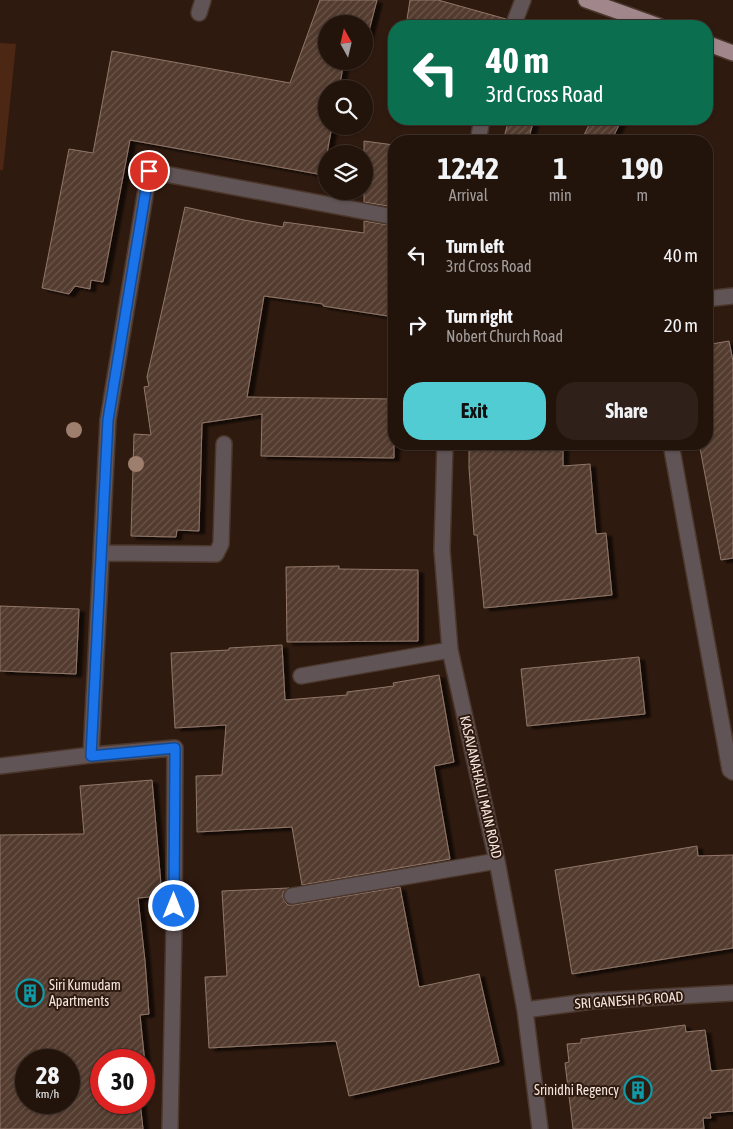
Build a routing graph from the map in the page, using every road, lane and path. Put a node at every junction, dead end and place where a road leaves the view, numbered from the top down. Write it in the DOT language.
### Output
graph roads {
  1 [pos="523,0"];
  2 [pos="586,0"];
  3 [pos="515,20"];
  4 [pos="642,20"];
  5 [pos="713,46"];
  6 [pos="733,53"];
  7 [pos="388,216"];
  8 [pos="733,296"];
  9 [pos="713,298"];
  10 [pos="224,444"];
  11 [pos="445,450"];
  12 [pos="671,450"];
  13 [pos="101,553"];
  14 [pos="450,650"];
  15 [pos="301,676"];
  16 [pos="91,756"];
  17 [pos="0,766"];
  18 [pos="733,772"];
  19 [pos="497,860"];
  20 [pos="292,896"];
  21 [pos="733,993"];
  22 [pos="525,1010"];
  23 [pos="170,1129"];
  24 [pos="540,1129"];
  1 -- 3 [label="street"];
  2 -- 4 [label="main road"];
  5 -- 6 [label="main road"];
  7 -- 13 [label="street"];
  8 -- 9 [label="street"];
  10 -- 13 [label="street"];
  11 -- 14 [label="street, KASAVANAHALLI MAIN ROAD"];
  12 -- 18 [label="street"];
  13 -- 16 [label="street"];
  14 -- 15 [label="street"];
  14 -- 19 [label="street, KASAVANAHALLI MAIN ROAD"];
  16 -- 17 [label="street"];
  16 -- 23 [label="street"];
  19 -- 20 [label="street"];
  19 -- 22 [label="street, KASAVANAHALLI MAIN ROAD"];
  21 -- 22 [label="street, SRI GANESH PG ROAD"];
  22 -- 24 [label="street, KASAVANAHALLI MAIN ROAD"];
}
